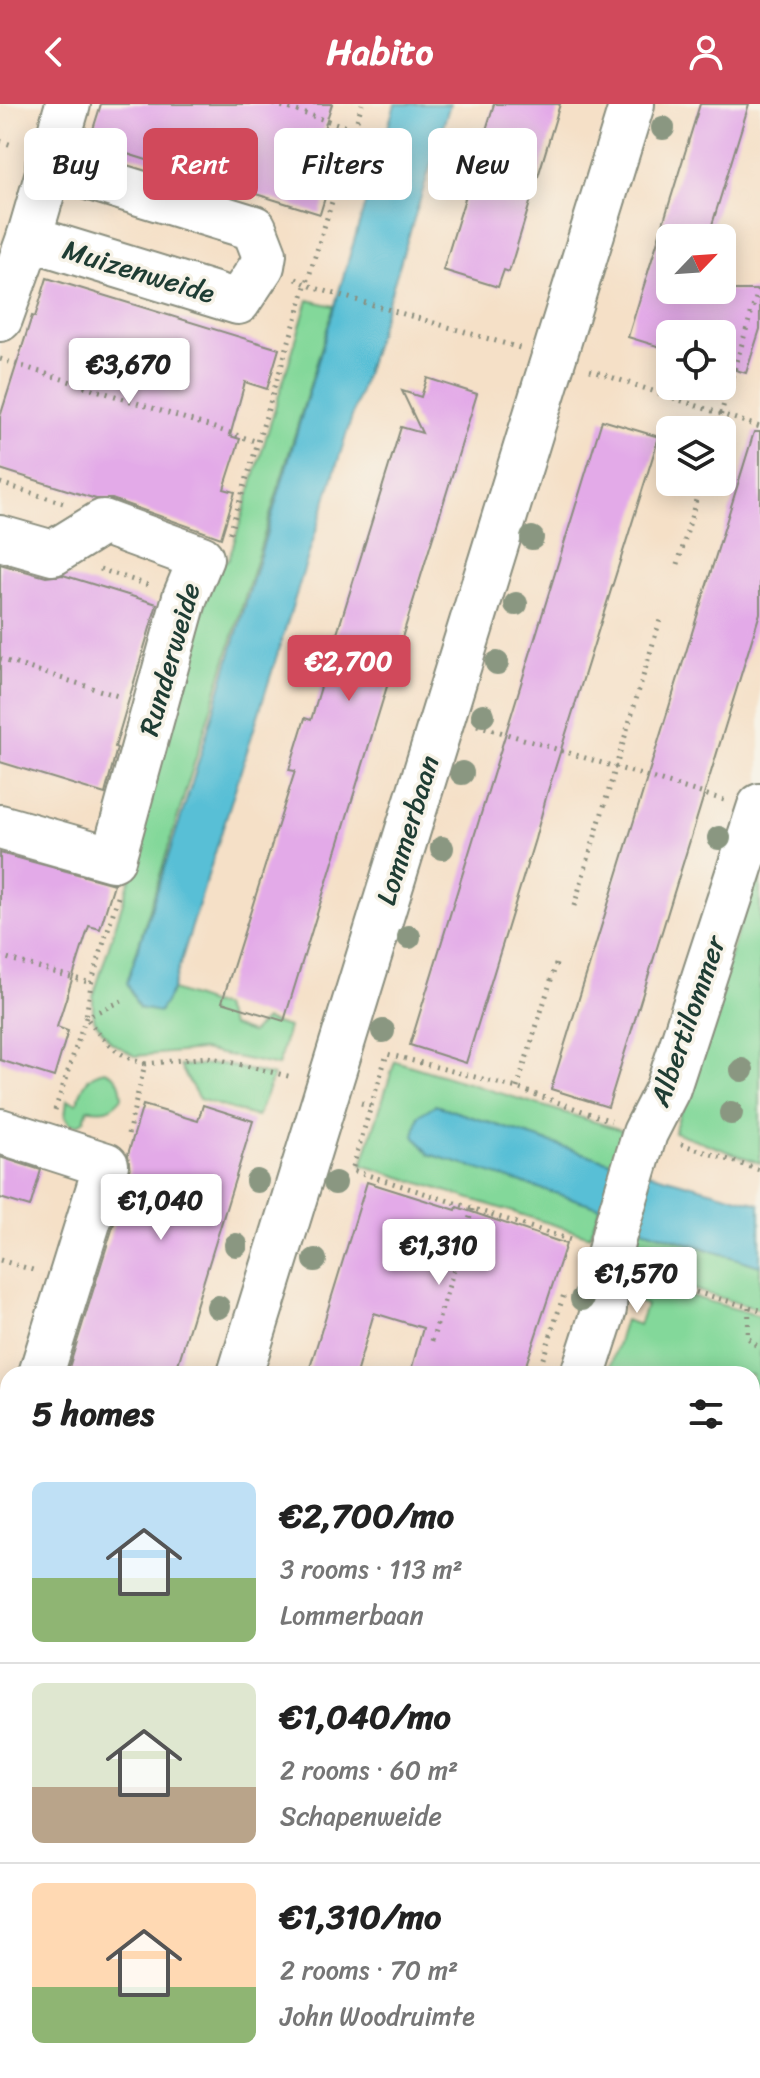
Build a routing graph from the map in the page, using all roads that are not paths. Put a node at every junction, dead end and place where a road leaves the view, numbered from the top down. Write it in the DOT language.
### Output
graph roads {
  1 [pos="68,104"];
  2 [pos="632,104"];
  3 [pos="60,128"];
  4 [pos="127,189"];
  5 [pos="21,217"];
  6 [pos="0,319"];
  7 [pos="0,538"];
  8 [pos="759,808"];
  9 [pos="0,827"];
  10 [pos="0,1131"];
  11 [pos="43,1366"];
  12 [pos="242,1366"];
  13 [pos="586,1366"];
  1 -- 3 [label="street"];
  2 -- 12 [label="street, Lommerbaan"];
  4 -- 5 [label="street, Muizenweide"];
  5 -- 6 [label="street"];
  7 -- 9 [label="street, Runderweide"];
  8 -- 13 [label="street, Albertilommer"];
  10 -- 11 [label="street"];
}
